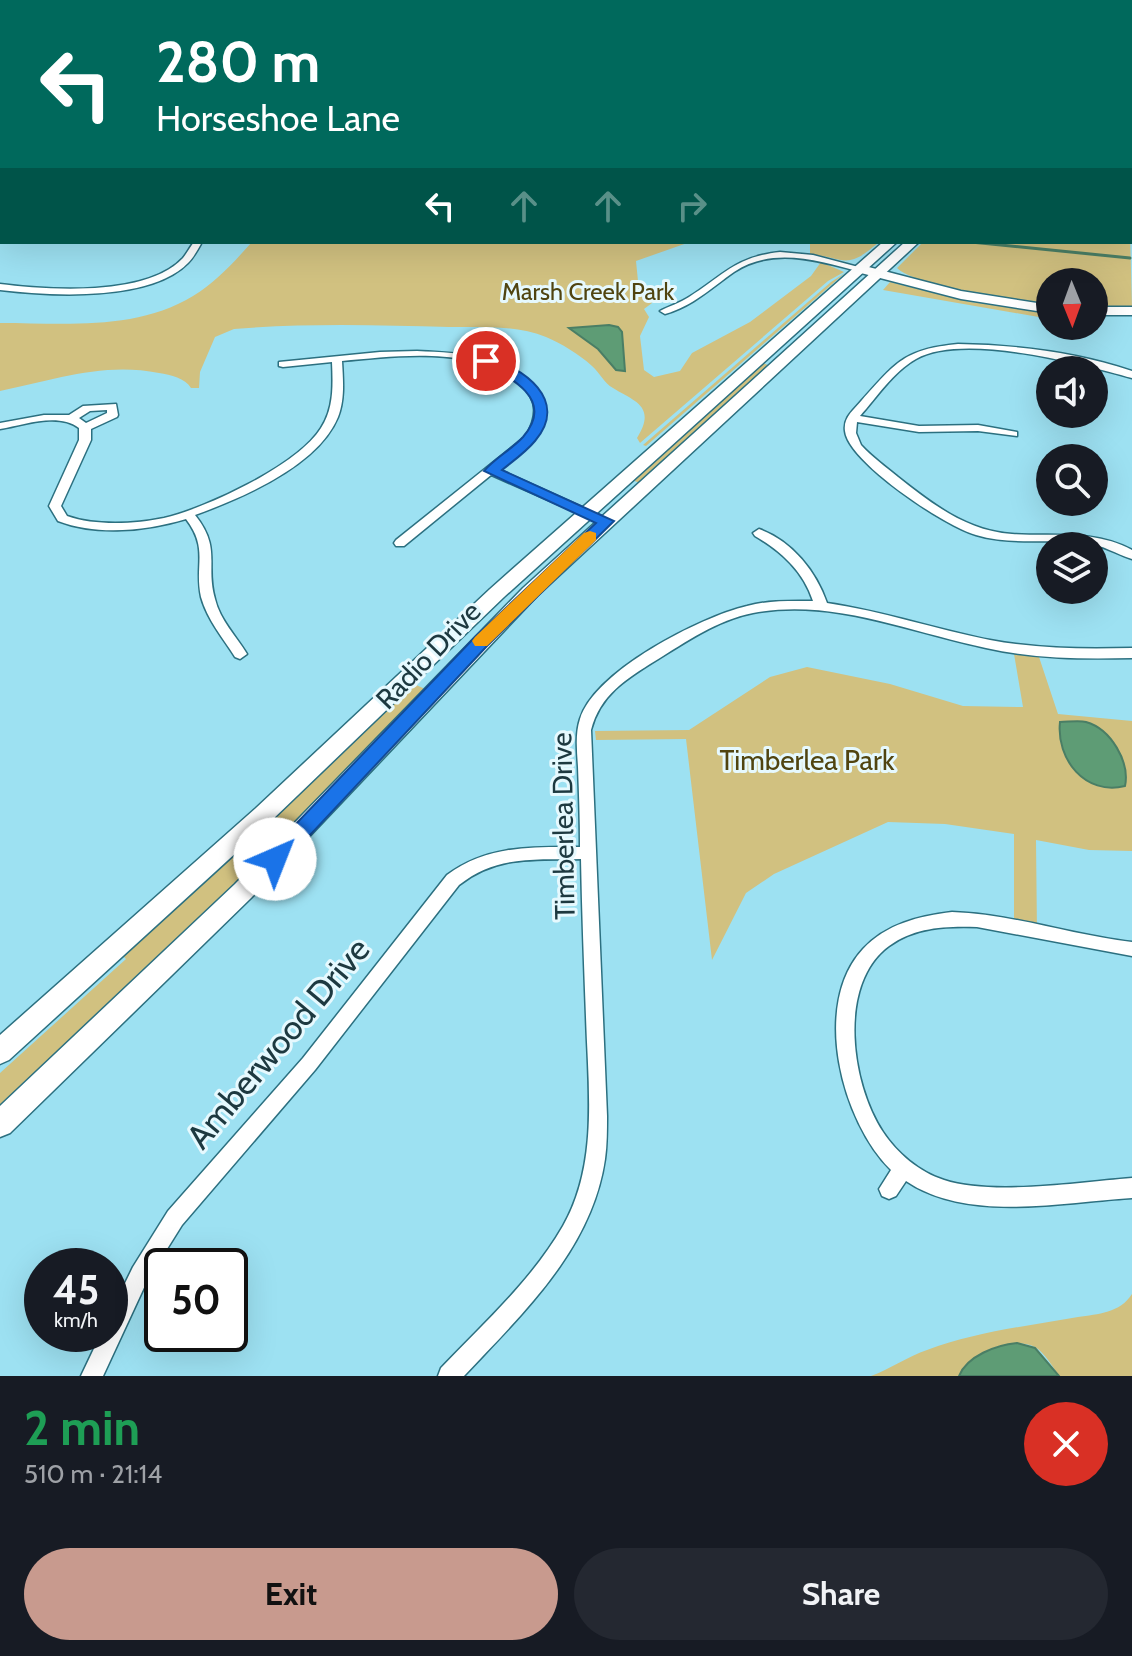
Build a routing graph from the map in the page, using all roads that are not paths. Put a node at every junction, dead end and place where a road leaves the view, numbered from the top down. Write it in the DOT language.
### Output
graph roads {
  1 [pos="197,244"];
  2 [pos="889,244"];
  3 [pos="911,244"];
  4 [pos="861,269"];
  5 [pos="879,273"];
  6 [pos="0,287"];
  7 [pos="1036,307"];
  8 [pos="665,311"];
  9 [pos="1108,311"];
  10 [pos="1132,311"];
  11 [pos="337,360"];
  12 [pos="283,364"];
  13 [pos="1132,375"];
  14 [pos="852,418"];
  15 [pos="71,419"];
  16 [pos="0,426"];
  17 [pos="85,427"];
  18 [pos="1013,434"];
  19 [pos="492,471"];
  20 [pos="188,514"];
  21 [pos="596,517"];
  22 [pos="759,533"];
  23 [pos="400,543"];
  24 [pos="1132,555"];
  25 [pos="821,604"];
  26 [pos="1132,653"];
  27 [pos="240,654"];
  28 [pos="589,853"];
  29 [pos="1132,949"];
  30 [pos="0,1052"];
  31 [pos="0,1124"];
  32 [pos="904,1168"];
  33 [pos="1132,1188"];
  34 [pos="889,1189"];
  35 [pos="92,1376"];
  36 [pos="449,1376"];
  1 -- 6 [label="street"];
  2 -- 4 [label="main road, Radio Drive"];
  3 -- 5 [label="main road, Radio Drive"];
  4 -- 5 [label="street"];
  4 -- 8 [label="street"];
  4 -- 21 [label="main road, Radio Drive"];
  5 -- 7 [label="street"];
  5 -- 21 [label="main road, Radio Drive"];
  9 -- 10 [label="street"];
  11 -- 12 [label="street"];
  11 -- 19 [label="street"];
  11 -- 20 [label="street"];
  13 -- 14 [label="street"];
  14 -- 18 [label="street"];
  14 -- 24 [label="street"];
  15 -- 16 [label="street"];
  15 -- 17 [label="street"];
  15 -- 17 [label="street"];
  17 -- 20 [label="street"];
  19 -- 21 [label="street"];
  19 -- 23 [label="street"];
  20 -- 27 [label="street"];
  21 -- 30 [label="main road, Radio Drive"];
  21 -- 31 [label="main road, Radio Drive"];
  22 -- 25 [label="street"];
  25 -- 26 [label="street, Timberlea Drive"];
  25 -- 28 [label="street, Timberlea Drive"];
  28 -- 35 [label="street, Amberwood Drive"];
  28 -- 36 [label="street, Timberlea Drive"];
  29 -- 32 [label="street"];
  32 -- 33 [label="street"];
  32 -- 34 [label="street"];
}
